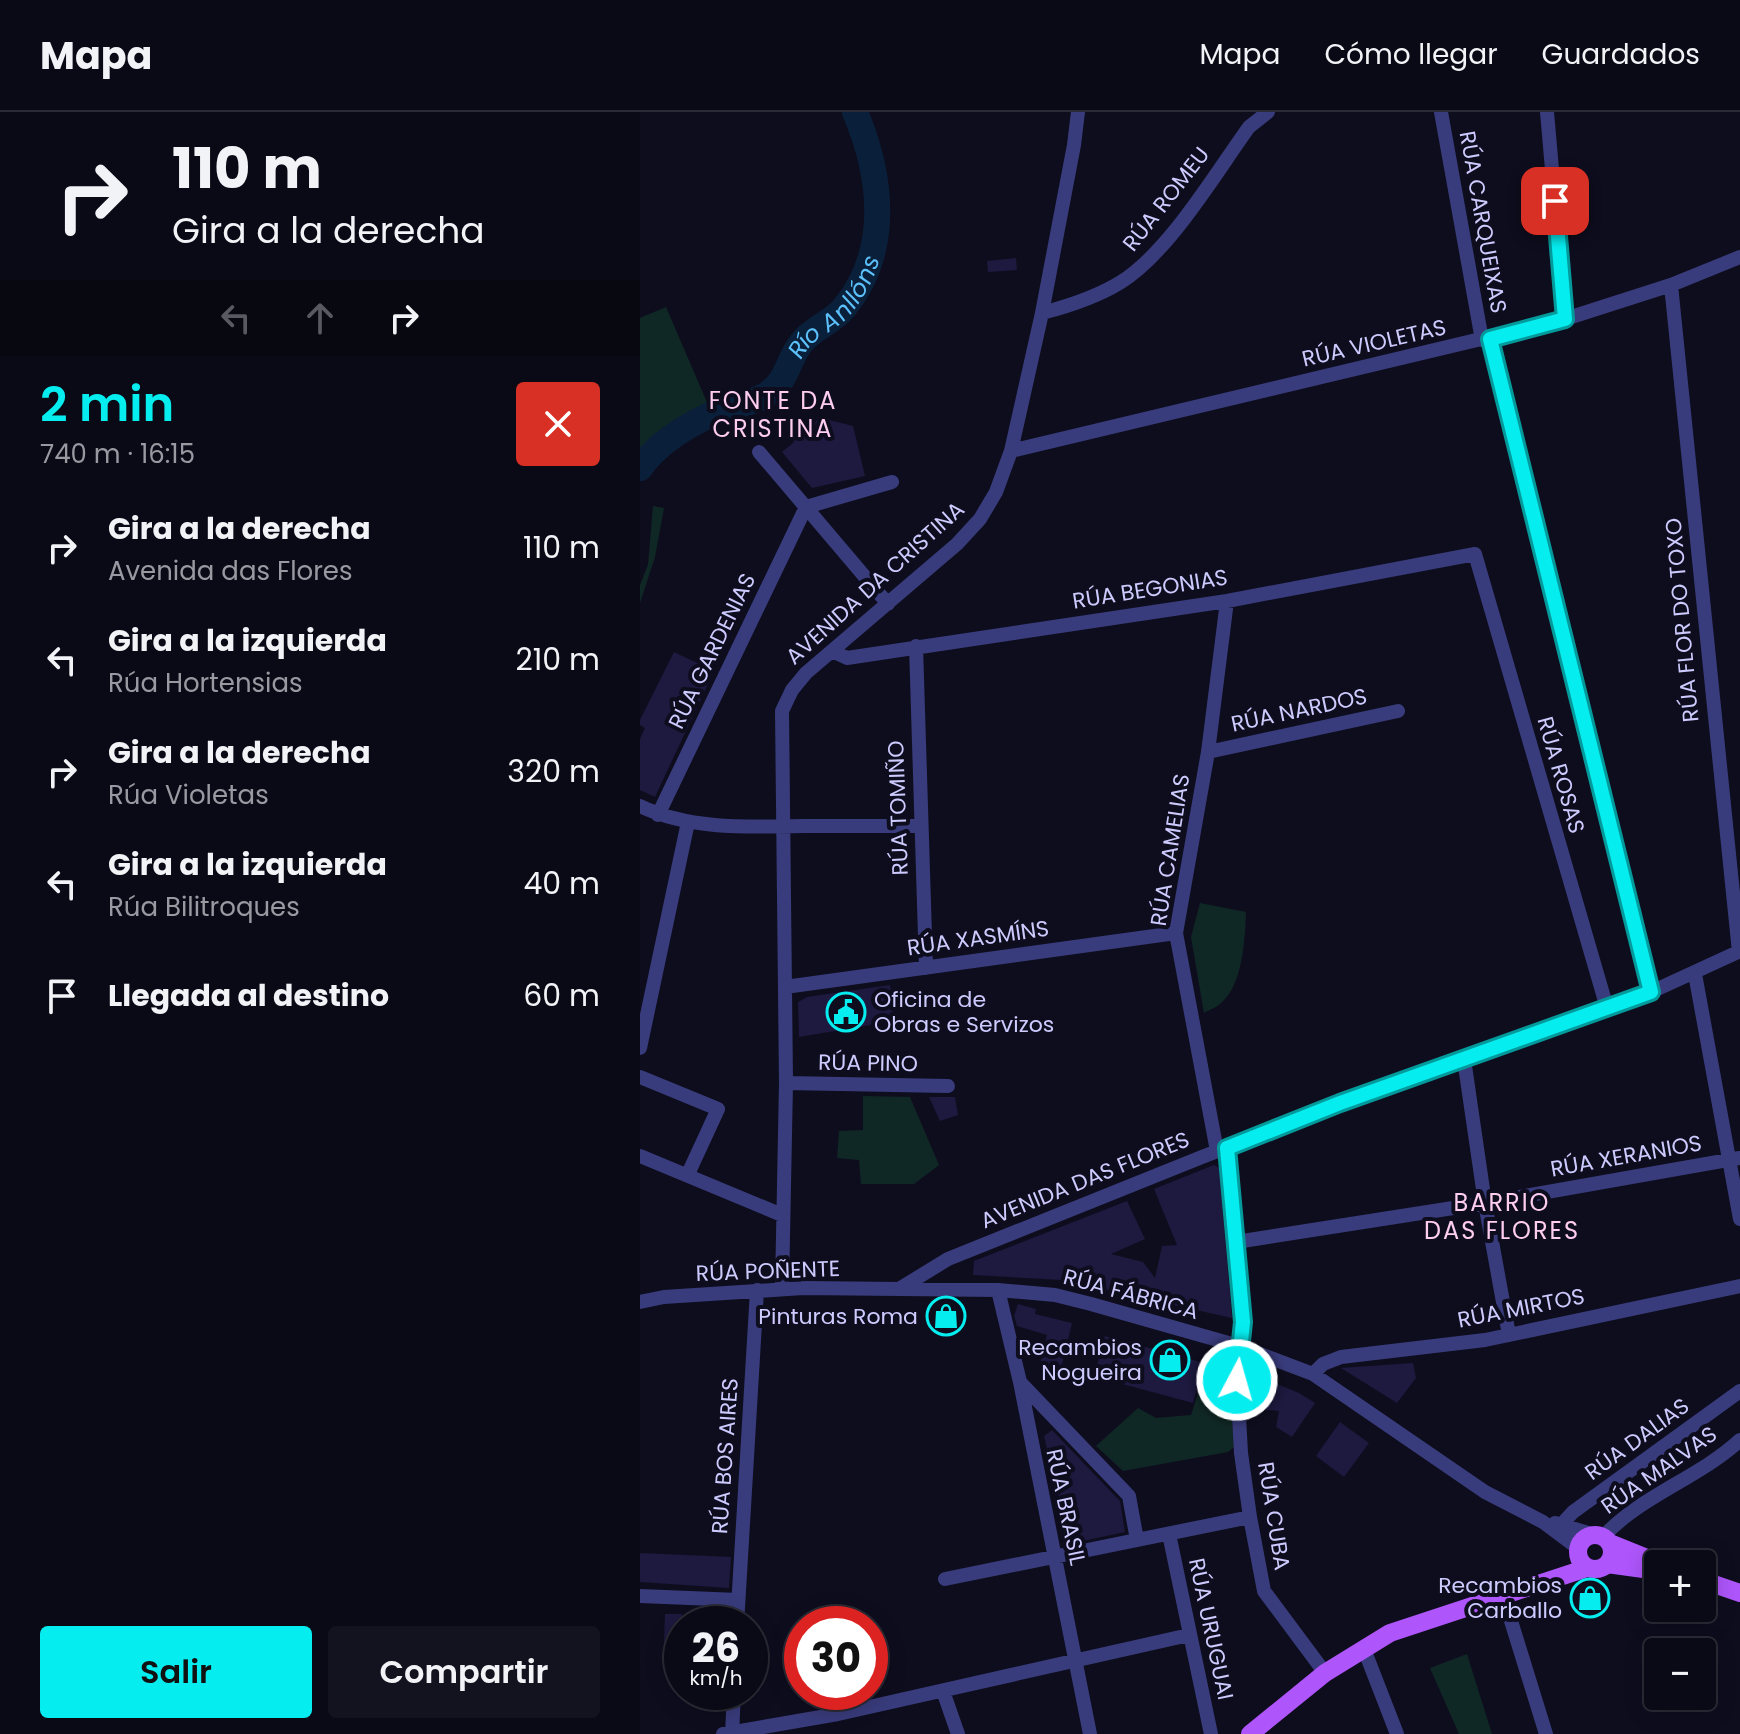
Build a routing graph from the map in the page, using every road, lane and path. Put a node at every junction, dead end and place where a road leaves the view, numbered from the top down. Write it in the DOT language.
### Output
graph roads {
  1 [pos="1078,112"];
  2 [pos="1268,112"];
  3 [pos="1441,112"];
  4 [pos="1547,112"];
  5 [pos="1740,257"];
  6 [pos="1671,285"];
  7 [pos="1042,313"];
  8 [pos="1565,319"];
  9 [pos="1486,340"];
  10 [pos="1011,451"];
  11 [pos="759,452"];
  12 [pos="892,482"];
  13 [pos="806,507"];
  14 [pos="1475,554"];
  15 [pos="1227,601"];
  16 [pos="888,604"];
  17 [pos="916,646"];
  18 [pos="832,651"];
  19 [pos="1398,711"];
  20 [pos="1208,752"];
  21 [pos="640,806"];
  22 [pos="658,815"];
  23 [pos="688,822"];
  24 [pos="921,826"];
  25 [pos="784,827"];
  26 [pos="1176,933"];
  27 [pos="1739,952"];
  28 [pos="926,968"];
  29 [pos="1695,974"];
  30 [pos="785,987"];
  31 [pos="1651,992"];
  32 [pos="1607,1008"];
  33 [pos="640,1048"];
  34 [pos="1464,1059"];
  35 [pos="640,1077"];
  36 [pos="786,1083"];
  37 [pos="948,1086"];
  38 [pos="1222,1150"];
  39 [pos="640,1156"];
  40 [pos="1735,1159"];
  41 [pos="688,1174"];
  42 [pos="1485,1203"];
  43 [pos="782,1215"];
  44 [pos="1740,1219"];
  45 [pos="1236,1242"];
  46 [pos="940,1263"];
  47 [pos="1740,1286"];
  48 [pos="782,1288"];
  49 [pos="899,1289"];
  50 [pos="757,1290"];
  51 [pos="945,1290"];
  52 [pos="998,1290"];
  53 [pos="640,1302"];
  54 [pos="1509,1335"];
  55 [pos="1239,1346"];
  56 [pos="1313,1374"];
  57 [pos="1020,1382"];
  58 [pos="1740,1391"];
  59 [pos="1740,1440"];
  60 [pos="1250,1517"];
  61 [pos="1543,1522"];
  62 [pos="1562,1524"];
  63 [pos="1169,1534"];
  64 [pos="1603,1539"];
  65 [pos="1137,1540"];
  66 [pos="1644,1556"];
  67 [pos="1054,1557"];
  68 [pos="1581,1557"];
  69 [pos="1607,1564"];
  70 [pos="1644,1569"];
  71 [pos="945,1579"];
  72 [pos="1716,1585"];
  73 [pos="1740,1593"];
  74 [pos="1503,1595"];
  75 [pos="640,1596"];
  76 [pos="738,1600"];
  77 [pos="738,1606"];
  78 [pos="1189,1635"];
  79 [pos="1364,1649"];
  80 [pos="1075,1661"];
  81 [pos="1325,1673"];
  82 [pos="943,1691"];
  83 [pos="732,1710"];
  84 [pos="729,1733"];
  85 [pos="958,1734"];
  86 [pos="1090,1734"];
  87 [pos="1211,1734"];
  88 [pos="1250,1734"];
  89 [pos="1397,1734"];
  90 [pos="1546,1734"];
  1 -- 7 [label="street, AVENIDA DA CRISTINA"];
  2 -- 7 [label="street, RÚA ROMEU"];
  3 -- 9 [label="street, RÚA CARQUEIXAS"];
  4 -- 8 [label="street"];
  5 -- 6 [label="street, RÚA VIOLETAS"];
  6 -- 8 [label="street, RÚA VIOLETAS"];
  6 -- 27 [label="street, RÚA FLOR DO TOXO"];
  7 -- 10 [label="street, AVENIDA DA CRISTINA"];
  8 -- 9 [label="street, RÚA VIOLETAS"];
  9 -- 10 [label="street, RÚA VIOLETAS"];
  9 -- 31 [label="street, RÚA CARQUEIXAS"];
  10 -- 16 [label="street, AVENIDA DA CRISTINA"];
  11 -- 13 [label="street"];
  12 -- 13 [label="street"];
  13 -- 16 [label="street"];
  13 -- 22 [label="street, RÚA GARDENIAS"];
  14 -- 15 [label="street, RÚA BEGONIAS"];
  14 -- 32 [label="street, RÚA ROSAS"];
  15 -- 17 [label="street, RÚA BEGONIAS"];
  15 -- 20 [label="street, RÚA CAMELIAS"];
  16 -- 18 [label="street, AVENIDA DA CRISTINA"];
  17 -- 18 [label="street, RÚA BEGONIAS"];
  17 -- 24 [label="street, RÚA TOMIÑO"];
  18 -- 25 [label="street, AVENIDA DA CRISTINA"];
  19 -- 20 [label="street, RÚA NARDOS"];
  20 -- 26 [label="street, RÚA CAMELIAS"];
  21 -- 22 [label="street"];
  22 -- 23 [label="street"];
  23 -- 25 [label="street"];
  23 -- 33 [label="street"];
  24 -- 25 [label="street"];
  24 -- 28 [label="street, RÚA TOMIÑO"];
  25 -- 30 [label="street, AVENIDA DA CRISTINA"];
  26 -- 28 [label="street, RÚA XASMÍNS"];
  26 -- 38 [label="street, RÚA CAMELIAS"];
  27 -- 29 [label="street, AVENIDA DAS FLORES"];
  28 -- 30 [label="street, RÚA XASMÍNS"];
  29 -- 31 [label="street, AVENIDA DAS FLORES"];
  29 -- 40 [label="street"];
  30 -- 36 [label="street, AVENIDA DA CRISTINA"];
  31 -- 32 [label="street, AVENIDA DAS FLORES"];
  32 -- 34 [label="street, AVENIDA DAS FLORES"];
  34 -- 38 [label="street, AVENIDA DAS FLORES"];
  34 -- 42 [label="street"];
  35 -- 41 [label="street"];
  36 -- 37 [label="street, RÚA PINO"];
  36 -- 43 [label="street, AVENIDA DA CRISTINA"];
  38 -- 45 [label="street, RÚA CAMELIAS"];
  38 -- 46 [label="street, AVENIDA DAS FLORES"];
  39 -- 41 [label="street"];
  40 -- 42 [label="street, RÚA XERANIOS"];
  40 -- 44 [label="street"];
  41 -- 43 [label="street"];
  42 -- 45 [label="street, RÚA XERANIOS"];
  42 -- 54 [label="street"];
  43 -- 48 [label="street, AVENIDA DA CRISTINA"];
  45 -- 55 [label="street, RÚA CUBA"];
  46 -- 49 [label="street, AVENIDA DAS FLORES"];
  46 -- 51 [label="street"];
  47 -- 54 [label="street, RÚA MIRTOS"];
  48 -- 49 [label="street, RÚA POÑENTE"];
  48 -- 50 [label="street, RÚA POÑENTE"];
  49 -- 51 [label="street, RÚA FÁBRICA"];
  50 -- 53 [label="street, RÚA POÑENTE"];
  50 -- 76 [label="street, RÚA BOS AIRES"];
  51 -- 52 [label="street, RÚA FÁBRICA"];
  52 -- 55 [label="street, RÚA FÁBRICA"];
  52 -- 57 [label="street, RÚA BRASIL"];
  54 -- 56 [label="street, RÚA MIRTOS"];
  55 -- 56 [label="street, RÚA FÁBRICA"];
  55 -- 60 [label="street, RÚA CUBA"];
  56 -- 61 [label="street, RÚA FÁBRICA"];
  57 -- 65 [label="street"];
  57 -- 67 [label="street, RÚA BRASIL"];
  58 -- 62 [label="street, RÚA DALIAS"];
  59 -- 64 [label="street, RÚA MALVAS"];
  60 -- 63 [label="street"];
  60 -- 81 [label="street, RÚA CUBA"];
  61 -- 62 [label="street, RÚA FÁBRICA"];
  61 -- 68 [label="street, RÚA FÁBRICA"];
  62 -- 64 [label="street, RÚA FÁBRICA"];
  63 -- 65 [label="street"];
  63 -- 78 [label="street, RÚA URUGUAI"];
  64 -- 66 [label="main road"];
  64 -- 68 [label="main road"];
  64 -- 69 [label="main road"];
  65 -- 67 [label="street"];
  67 -- 71 [label="street"];
  67 -- 80 [label="street, RÚA BRASIL"];
  68 -- 69 [label="main road"];
  68 -- 74 [label="main road"];
  69 -- 70 [label="main road"];
  72 -- 73 [label="main road"];
  74 -- 79 [label="main road"];
  74 -- 90 [label="street"];
  75 -- 76 [label="street"];
  76 -- 77 [label="street, RÚA BOS AIRES"];
  78 -- 80 [label="street"];
  78 -- 87 [label="street, RÚA URUGUAI"];
  79 -- 81 [label="main road"];
  79 -- 89 [label="street"];
  80 -- 82 [label="street"];
  80 -- 86 [label="street, RÚA BRASIL"];
  81 -- 88 [label="main road"];
  82 -- 84 [label="street"];
  82 -- 85 [label="street"];
  83 -- 84 [label="street"];
}
